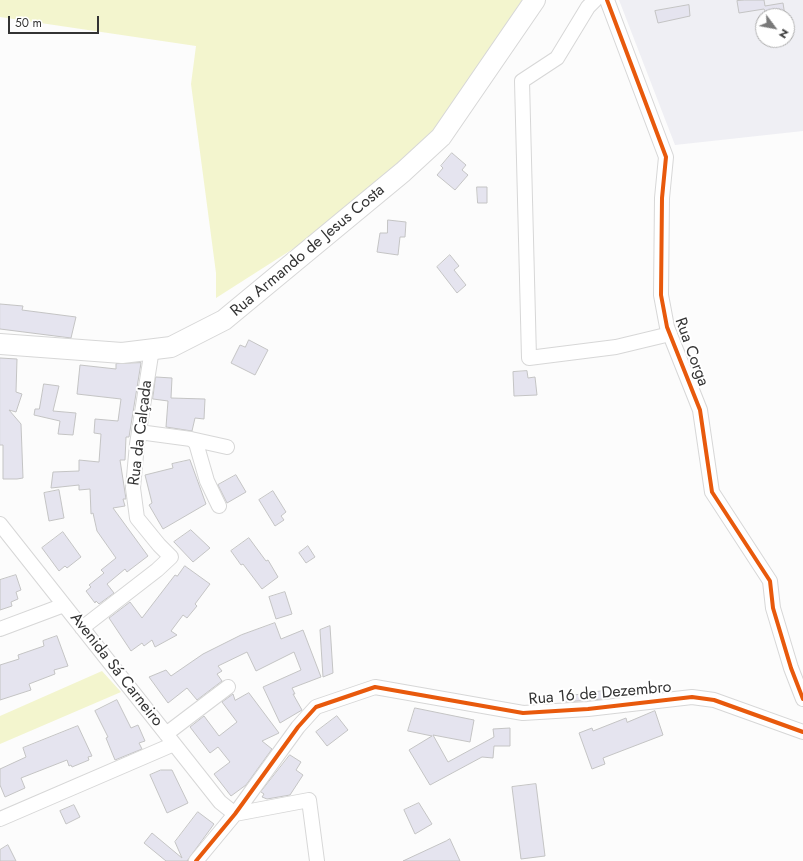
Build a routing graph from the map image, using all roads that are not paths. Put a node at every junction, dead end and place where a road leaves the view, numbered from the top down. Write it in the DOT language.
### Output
graph roads {
  1 [pos="534,0"];
  2 [pos="595,0"];
  3 [pos="607,0"];
  4 [pos="670,334"];
  5 [pos="0,344"];
  6 [pos="152,349"];
  7 [pos="139,432"];
  8 [pos="191,439"];
  9 [pos="227,447"];
  10 [pos="219,506"];
  11 [pos="0,524"];
  12 [pos="64,605"];
  13 [pos="82,628"];
  14 [pos="0,630"];
  15 [pos="228,687"];
  16 [pos="803,699"];
  17 [pos="803,732"];
  18 [pos="170,739"];
  19 [pos="235,814"];
  20 [pos="0,819"];
  21 [pos="196,861"];
  22 [pos="316,861"];
  1 -- 6 [label="street, Rua Armando de Jesus Costa"];
  2 -- 4 [label="street"];
  3 -- 4 [label="street, Rua Corga"];
  4 -- 16 [label="street, Rua Corga"];
  5 -- 6 [label="street, Rua Armando de Jesus Costa"];
  6 -- 7 [label="street, Rua da Calçada"];
  7 -- 8 [label="street"];
  7 -- 13 [label="street, Rua da Calçada"];
  8 -- 9 [label="street"];
  8 -- 10 [label="street"];
  11 -- 12 [label="street, Avenida Sá Carneiro"];
  12 -- 13 [label="street, Avenida Sá Carneiro"];
  12 -- 14 [label="street"];
  13 -- 18 [label="street, Avenida Sá Carneiro"];
  15 -- 18 [label="street"];
  17 -- 19 [label="street, Rua 16 de Dezembro"];
  18 -- 19 [label="street, Avenida Sá Carneiro"];
  18 -- 20 [label="street"];
  19 -- 21 [label="street, Rua 16 de Dezembro"];
  19 -- 22 [label="street"];
}
